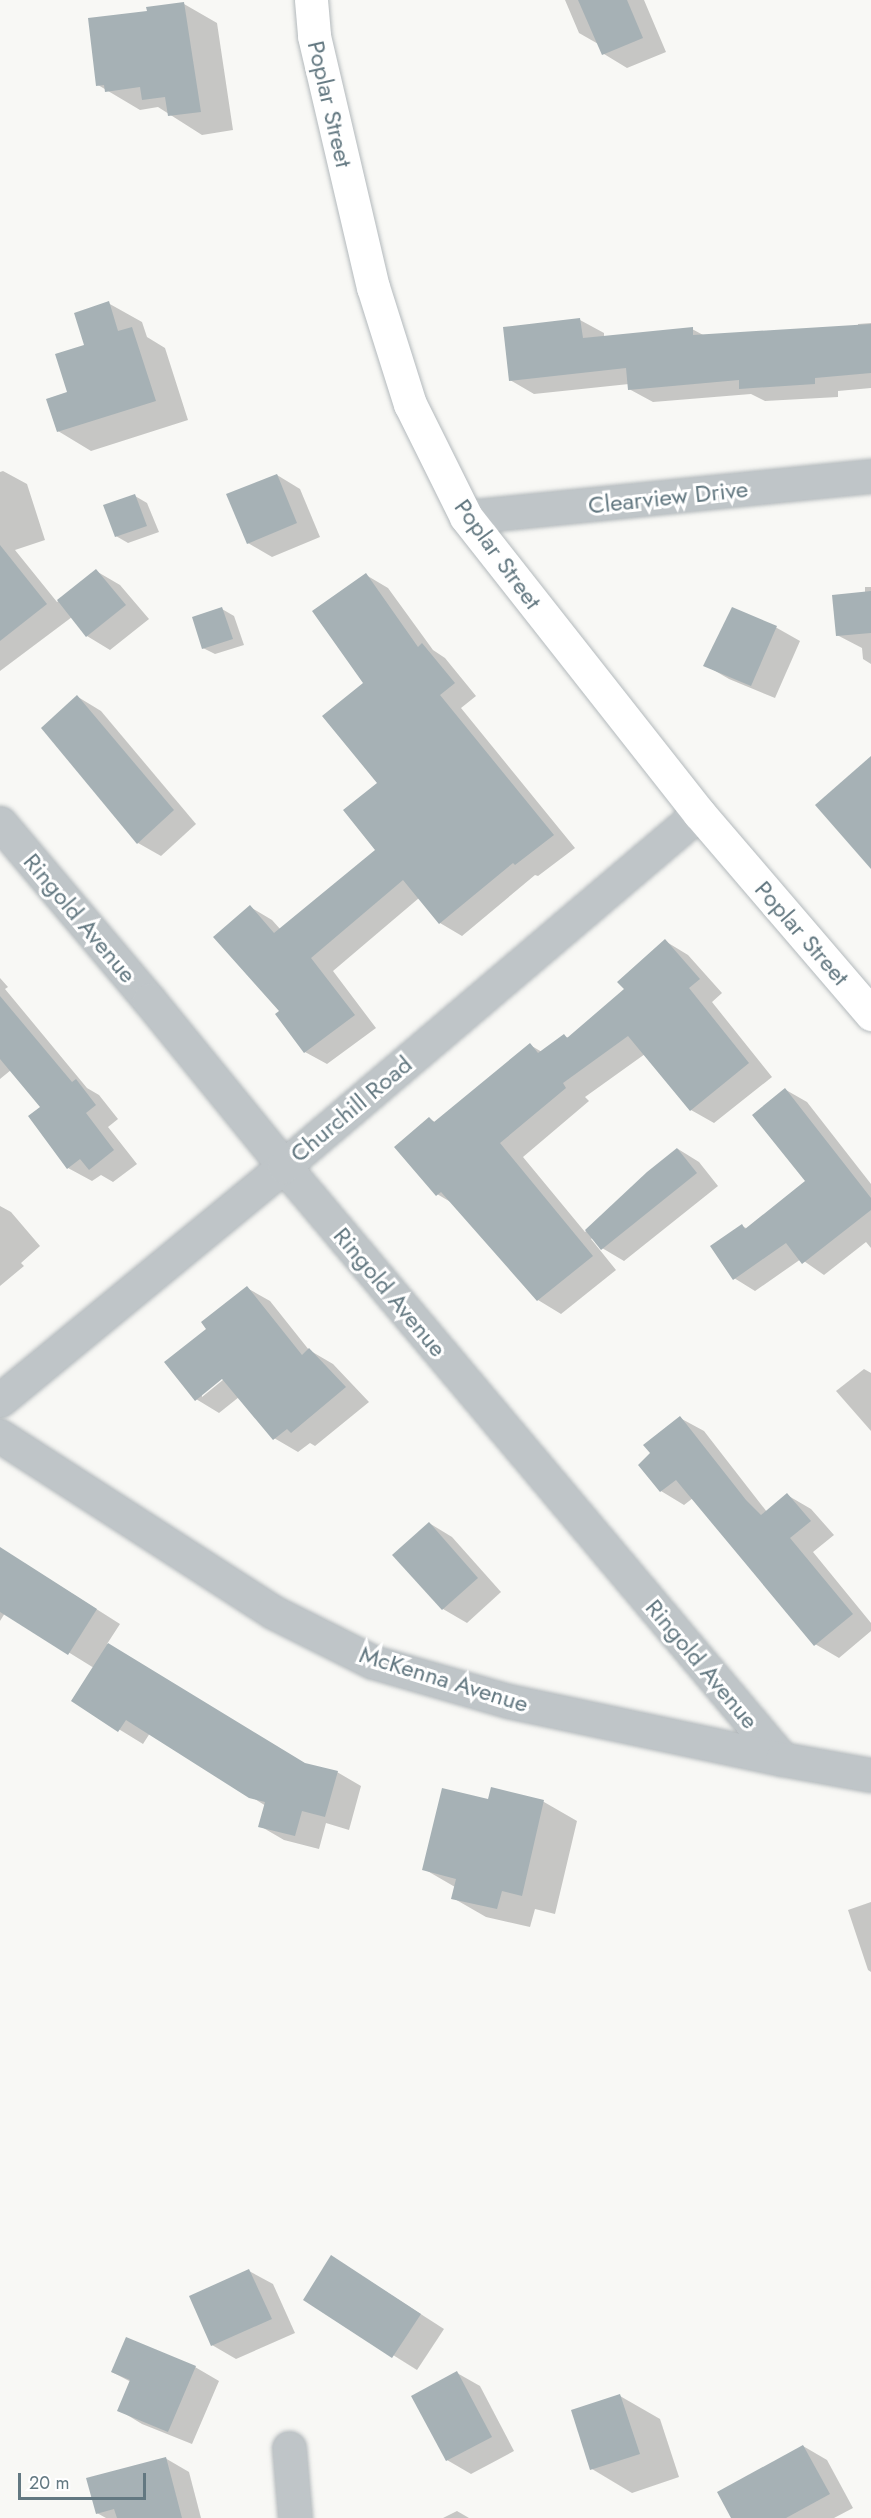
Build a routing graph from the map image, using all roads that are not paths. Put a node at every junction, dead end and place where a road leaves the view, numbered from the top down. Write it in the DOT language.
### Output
graph roads {
  1 [pos="311,0"];
  2 [pos="871,476"];
  3 [pos="466,517"];
  4 [pos="699,813"];
  5 [pos="0,823"];
  6 [pos="871,1014"];
  7 [pos="284,1166"];
  8 [pos="0,1400"];
  9 [pos="0,1436"];
  10 [pos="782,1760"];
  11 [pos="871,1775"];
  12 [pos="289,2448"];
  13 [pos="295,2518"];
  1 -- 3 [label="main road, Poplar Street"];
  2 -- 3 [label="street, Clearview Drive"];
  3 -- 4 [label="main road, Poplar Street"];
  4 -- 6 [label="main road, Poplar Street"];
  4 -- 7 [label="street, Churchill Road"];
  5 -- 7 [label="street, Ringold Avenue"];
  7 -- 8 [label="street, Churchill Road"];
  7 -- 10 [label="street, Ringold Avenue"];
  9 -- 10 [label="street, McKenna Avenue"];
  10 -- 11 [label="street, McKenna Avenue"];
  12 -- 13 [label="street"];
}
